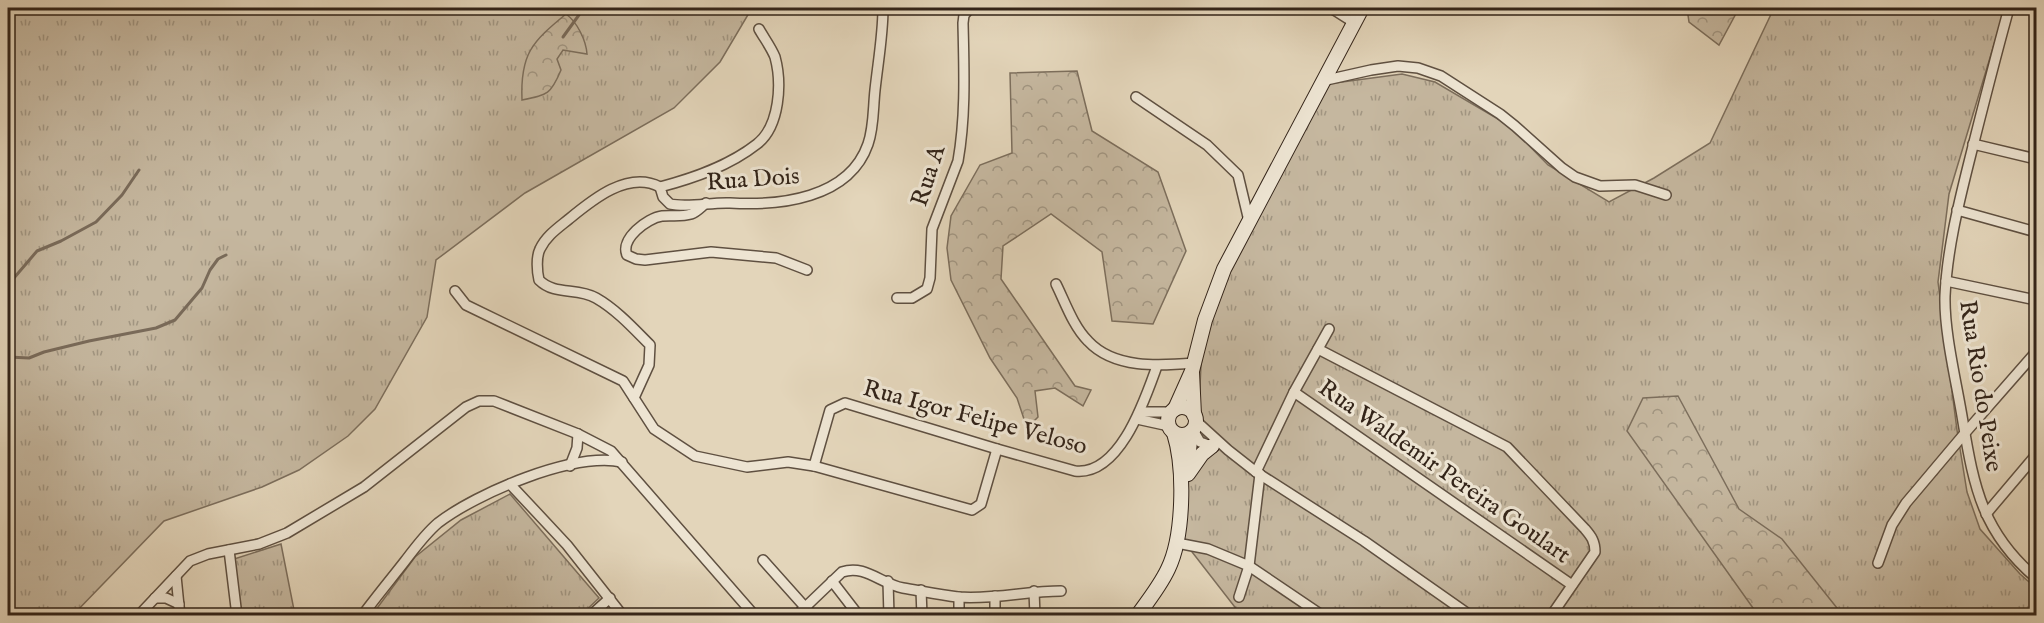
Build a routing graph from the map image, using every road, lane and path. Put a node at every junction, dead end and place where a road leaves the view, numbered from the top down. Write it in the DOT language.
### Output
graph roads {
  1 [pos="883,8"];
  2 [pos="970,8"];
  3 [pos="1331,8"];
  4 [pos="1362,8"];
  5 [pos="2009,8"];
  6 [pos="1353,22"];
  7 [pos="759,29"];
  8 [pos="1322,81"];
  9 [pos="1136,97"];
  10 [pos="1973,144"];
  11 [pos="2037,159"];
  12 [pos="660,187"];
  13 [pos="1666,195"];
  14 [pos="706,203"];
  15 [pos="1958,210"];
  16 [pos="1249,221"];
  17 [pos="2037,232"];
  18 [pos="807,270"];
  19 [pos="1946,281"];
  20 [pos="1056,284"];
  21 [pos="455,291"];
  22 [pos="897,298"];
  23 [pos="2037,300"];
  24 [pos="1329,329"];
  25 [pos="1318,349"];
  26 [pos="2037,352"];
  27 [pos="1157,366"];
  28 [pos="1193,367"];
  29 [pos="1294,392"];
  30 [pos="634,398"];
  31 [pos="1139,415"];
  32 [pos="1172,420"];
  33 [pos="1193,424"];
  34 [pos="1965,433"];
  35 [pos="578,434"];
  36 [pos="1212,446"];
  37 [pos="997,449"];
  38 [pos="1228,450"];
  39 [pos="2037,456"];
  40 [pos="622,462"];
  41 [pos="570,466"];
  42 [pos="814,466"];
  43 [pos="1258,473"];
  44 [pos="1184,483"];
  45 [pos="510,484"];
  46 [pos="1986,514"];
  47 [pos="1177,543"];
  48 [pos="229,550"];
  49 [pos="763,560"];
  50 [pos="2037,562"];
  51 [pos="1878,563"];
  52 [pos="1249,566"];
  53 [pos="2033,575"];
  54 [pos="176,576"];
  55 [pos="832,581"];
  56 [pos="888,581"];
  57 [pos="1572,585"];
  58 [pos="921,590"];
  59 [pos="1034,591"];
  60 [pos="1061,591"];
  61 [pos="995,596"];
  62 [pos="959,597"];
  63 [pos="1239,597"];
  64 [pos="155,598"];
  65 [pos="610,598"];
  66 [pos="178,604"];
  67 [pos="805,607"];
  68 [pos="138,615"];
  69 [pos="180,615"];
  70 [pos="237,615"];
  71 [pos="362,615"];
  72 [pos="590,615"];
  73 [pos="623,615"];
  74 [pos="754,615"];
  75 [pos="796,615"];
  76 [pos="813,615"];
  77 [pos="859,615"];
  78 [pos="889,615"];
  79 [pos="922,615"];
  80 [pos="959,615"];
  81 [pos="995,615"];
  82 [pos="1035,615"];
  83 [pos="1137,615"];
  84 [pos="1323,615"];
  85 [pos="1471,615"];
  86 [pos="1551,615"];
  1 -- 14 [label="street, Rua Dois"];
  2 -- 22 [label="street, Rua A"];
  3 -- 6 [label="street"];
  4 -- 6 [label="street"];
  5 -- 10 [label="street, Rua Rio do Peixe"];
  6 -- 8 [label="street"];
  7 -- 12 [label="street"];
  8 -- 13 [label="street"];
  8 -- 16 [label="street"];
  9 -- 16 [label="street"];
  10 -- 11 [label="street"];
  10 -- 15 [label="street, Rua Rio do Peixe"];
  12 -- 14 [label="street, Rua Dois"];
  12 -- 30 [label="street"];
  14 -- 18 [label="street"];
  15 -- 17 [label="street"];
  15 -- 19 [label="street, Rua Rio do Peixe"];
  16 -- 28 [label="street"];
  19 -- 23 [label="street"];
  19 -- 34 [label="street, Rua Rio do Peixe"];
  20 -- 27 [label="street"];
  21 -- 30 [label="street"];
  24 -- 25 [label="street"];
  25 -- 29 [label="street"];
  25 -- 57 [label="street"];
  26 -- 34 [label="street"];
  27 -- 28 [label="street"];
  27 -- 31 [label="street, Rua Igor Felipe Veloso"];
  28 -- 32 [label="street"];
  28 -- 33 [label="street"];
  29 -- 43 [label="street"];
  29 -- 57 [label="street, Rua Waldemir Pereira Goulart"];
  30 -- 42 [label="street"];
  31 -- 32 [label="street"];
  31 -- 32 [label="street"];
  31 -- 37 [label="street, Rua Igor Felipe Veloso"];
  32 -- 33 [label="street"];
  32 -- 33 [label="street"];
  32 -- 44 [label="street"];
  33 -- 36 [label="street"];
  33 -- 38 [label="street"];
  33 -- 44 [label="street"];
  34 -- 46 [label="street, Rua Rio do Peixe"];
  34 -- 51 [label="street"];
  35 -- 40 [label="street"];
  35 -- 41 [label="street"];
  35 -- 48 [label="street"];
  36 -- 38 [label="street"];
  36 -- 44 [label="street"];
  37 -- 42 [label="street"];
  37 -- 42 [label="street, Rua Igor Felipe Veloso"];
  38 -- 43 [label="street"];
  39 -- 46 [label="street"];
  40 -- 41 [label="street"];
  40 -- 74 [label="street"];
  41 -- 45 [label="street"];
  43 -- 52 [label="street"];
  43 -- 85 [label="street"];
  44 -- 47 [label="street"];
  45 -- 65 [label="street"];
  45 -- 71 [label="street"];
  46 -- 53 [label="street, Rua Rio do Peixe"];
  47 -- 52 [label="street"];
  47 -- 83 [label="street"];
  48 -- 54 [label="street"];
  48 -- 70 [label="street"];
  49 -- 67 [label="street"];
  50 -- 53 [label="street"];
  52 -- 63 [label="street"];
  52 -- 84 [label="street"];
  54 -- 64 [label="street"];
  54 -- 66 [label="street"];
  55 -- 56 [label="street"];
  55 -- 67 [label="street"];
  55 -- 77 [label="street"];
  56 -- 58 [label="street"];
  56 -- 78 [label="street"];
  57 -- 86 [label="street"];
  58 -- 62 [label="street"];
  58 -- 79 [label="street"];
  59 -- 60 [label="street"];
  59 -- 61 [label="street"];
  59 -- 82 [label="street"];
  61 -- 62 [label="street"];
  61 -- 81 [label="street"];
  62 -- 80 [label="street"];
  64 -- 66 [label="street"];
  64 -- 68 [label="street"];
  65 -- 72 [label="street"];
  65 -- 73 [label="street"];
  66 -- 69 [label="street"];
  67 -- 75 [label="street"];
  67 -- 76 [label="street"];
}
